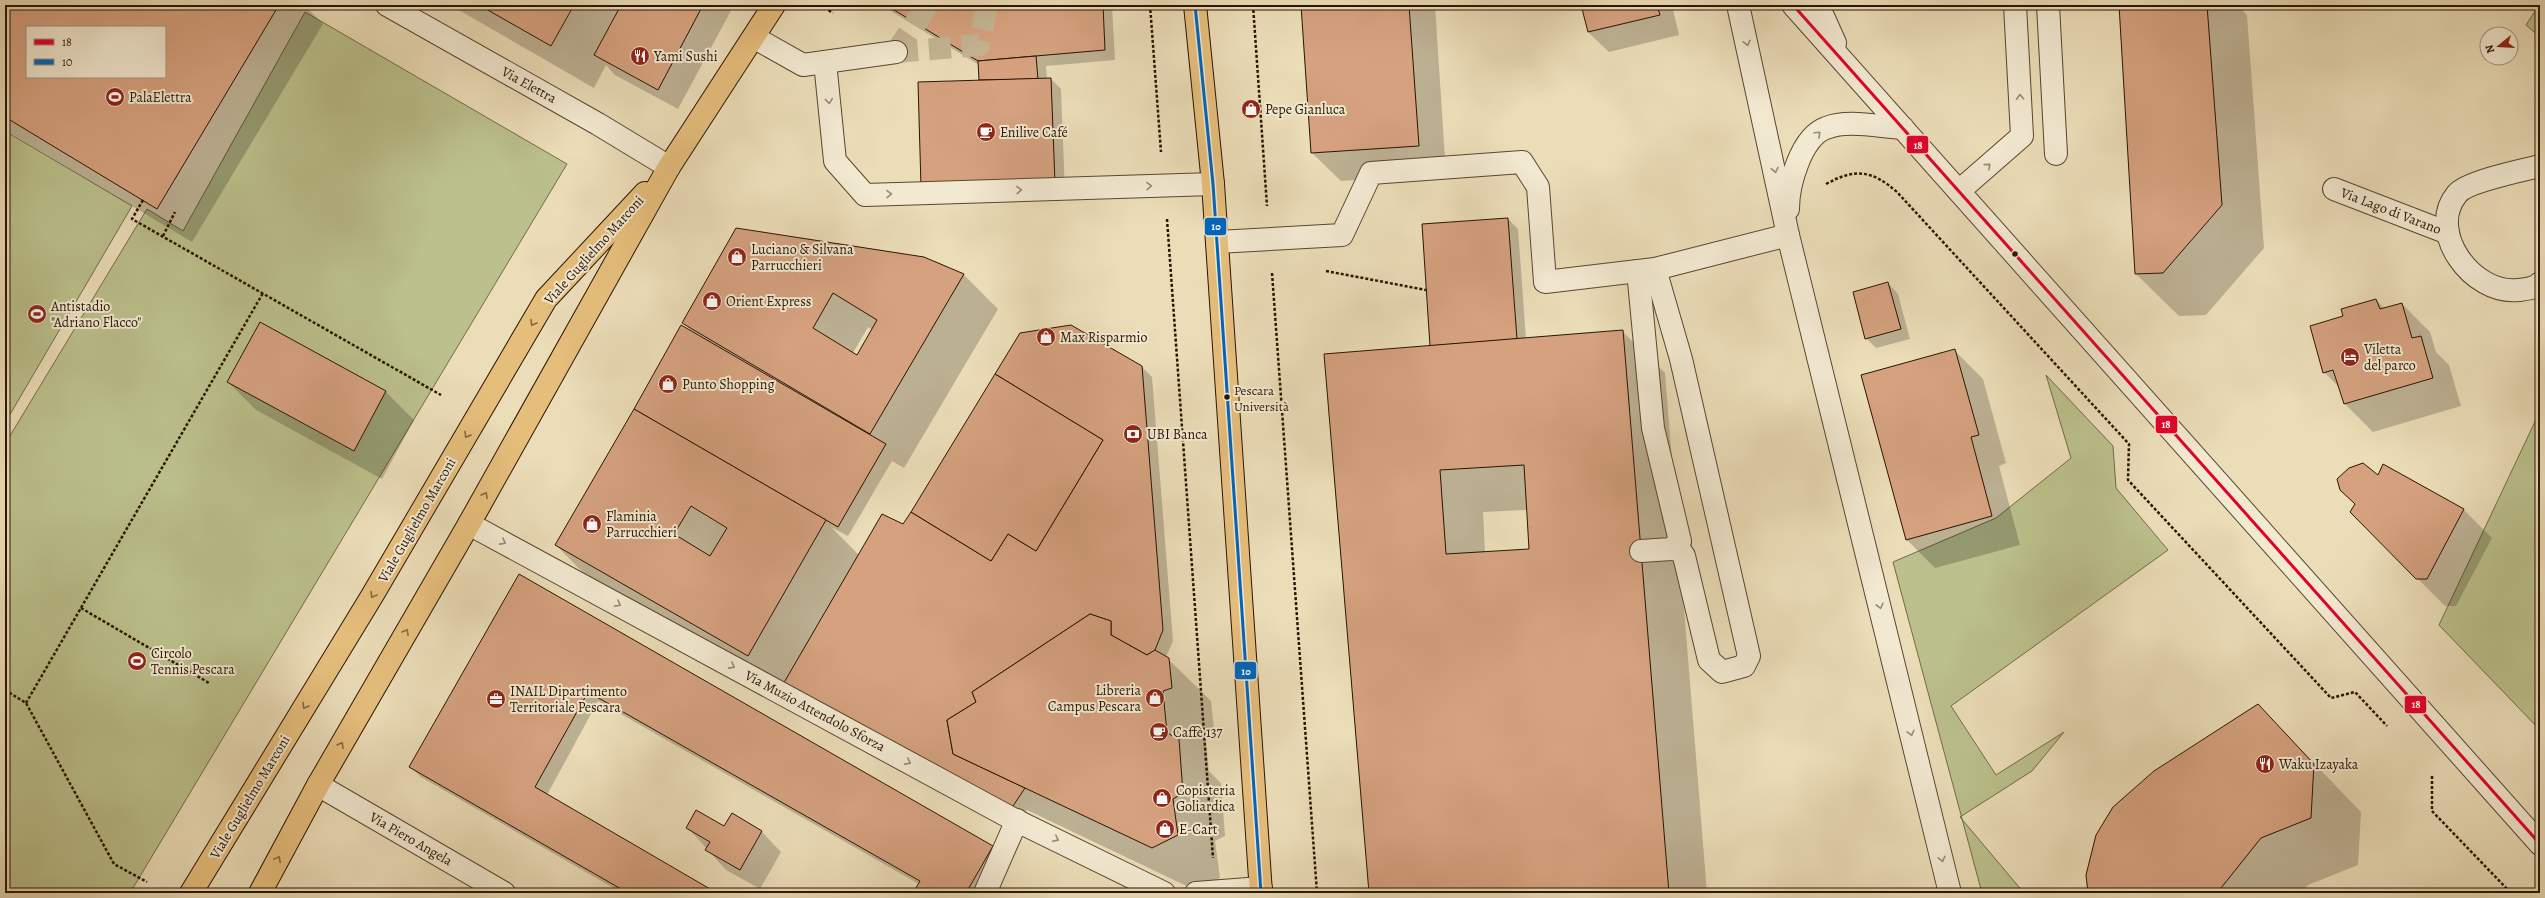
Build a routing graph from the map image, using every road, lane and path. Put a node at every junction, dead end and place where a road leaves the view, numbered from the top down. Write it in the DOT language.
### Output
graph roads {
  1 [pos="387,5"];
  2 [pos="774,5"];
  3 [pos="820,5"];
  4 [pos="1150,5"];
  5 [pos="1195,5"];
  6 [pos="1253,5"];
  7 [pos="1738,5"];
  8 [pos="1793,5"];
  9 [pos="1818,5"];
  10 [pos="2015,5"];
  11 [pos="2048,5"];
  12 [pos="833,13"];
  13 [pos="754,38"];
  14 [pos="896,52"];
  15 [pos="826,62"];
  16 [pos="1845,64"];
  17 [pos="1903,128"];
  18 [pos="2056,154"];
  19 [pos="2540,166"];
  20 [pos="669,168"];
  21 [pos="1213,184"];
  22 [pos="1164,186"];
  23 [pos="1822,188"];
  24 [pos="2334,189"];
  25 [pos="1959,191"];
  26 [pos="143,200"];
  27 [pos="175,212"];
  28 [pos="2448,233"];
  29 [pos="1788,235"];
  30 [pos="163,236"];
  31 [pos="1269,238"];
  32 [pos="1217,242"];
  33 [pos="1646,270"];
  34 [pos="1324,271"];
  35 [pos="2540,283"];
  36 [pos="1426,290"];
  37 [pos="263,293"];
  38 [pos="441,395"];
  39 [pos="469,524"];
  40 [pos="1671,549"];
  41 [pos="1641,550"];
  42 [pos="81,608"];
  43 [pos="209,683"];
  44 [pos="5,690"];
  45 [pos="26,703"];
  46 [pos="2388,727"];
  47 [pos="2428,771"];
  48 [pos="318,785"];
  49 [pos="1018,820"];
  50 [pos="2540,844"];
  51 [pos="148,882"];
  52 [pos="1261,890"];
  53 [pos="1206,892"];
  54 [pos="191,893"];
  55 [pos="260,893"];
  56 [pos="504,893"];
  57 [pos="985,893"];
  58 [pos="1164,893"];
  59 [pos="1317,893"];
  60 [pos="1950,893"];
  61 [pos="2511,893"];
  1 -- 20 [label="street, Via Elettra"];
  2 -- 13 [label="main road, Viale Guglielmo Marconi"];
  3 -- 12 [label="path"];
  4 -- 22 [label="path"];
  5 -- 21 [label="main road"];
  6 -- 31 [label="path"];
  7 -- 29 [label="street, one-way"];
  8 -- 16 [label="street"];
  9 -- 16 [label="street"];
  25 -- 10 [label="street, one-way"];
  11 -- 18 [label="street"];
  13 -- 15 [label="street"];
  13 -- 20 [label="main road, Viale Guglielmo Marconi"];
  14 -- 15 [label="street"];
  15 -- 22 [label="street, one-way"];
  16 -- 17 [label="street"];
  17 -- 25 [label="street"];
  29 -- 17 [label="street, one-way"];
  19 -- 28 [label="street"];
  39 -- 20 [label="main road, Viale Guglielmo Marconi, one-way"];
  20 -- 54 [label="main road, Viale Guglielmo Marconi, one-way"];
  21 -- 22 [label="street"];
  21 -- 32 [label="main road"];
  22 -- 53 [label="path"];
  23 -- 46 [label="path"];
  24 -- 28 [label="street, Via Lago di Varano"];
  25 -- 50 [label="street"];
  26 -- 30 [label="path"];
  27 -- 30 [label="path"];
  28 -- 35 [label="street"];
  29 -- 33 [label="street"];
  29 -- 60 [label="street, one-way"];
  30 -- 37 [label="path"];
  31 -- 32 [label="street"];
  31 -- 33 [label="street"];
  31 -- 59 [label="path"];
  32 -- 52 [label="main road"];
  33 -- 40 [label="street"];
  33 -- 40 [label="street"];
  34 -- 36 [label="path"];
  37 -- 38 [label="path"];
  37 -- 42 [label="path"];
  48 -- 39 [label="main road, Viale Guglielmo Marconi, one-way"];
  39 -- 49 [label="street, Via Muzio Attendolo Sforza, one-way"];
  40 -- 41 [label="street"];
  42 -- 43 [label="path"];
  42 -- 45 [label="path"];
  44 -- 45 [label="path"];
  45 -- 51 [label="path"];
  47 -- 61 [label="path"];
  55 -- 48 [label="main road, Viale Guglielmo Marconi, one-way"];
  48 -- 56 [label="street, Via Piero Angela"];
  49 -- 57 [label="street"];
  49 -- 58 [label="street, Via Muzio Attendolo Sforza, one-way"];
  52 -- 53 [label="street"];
}
